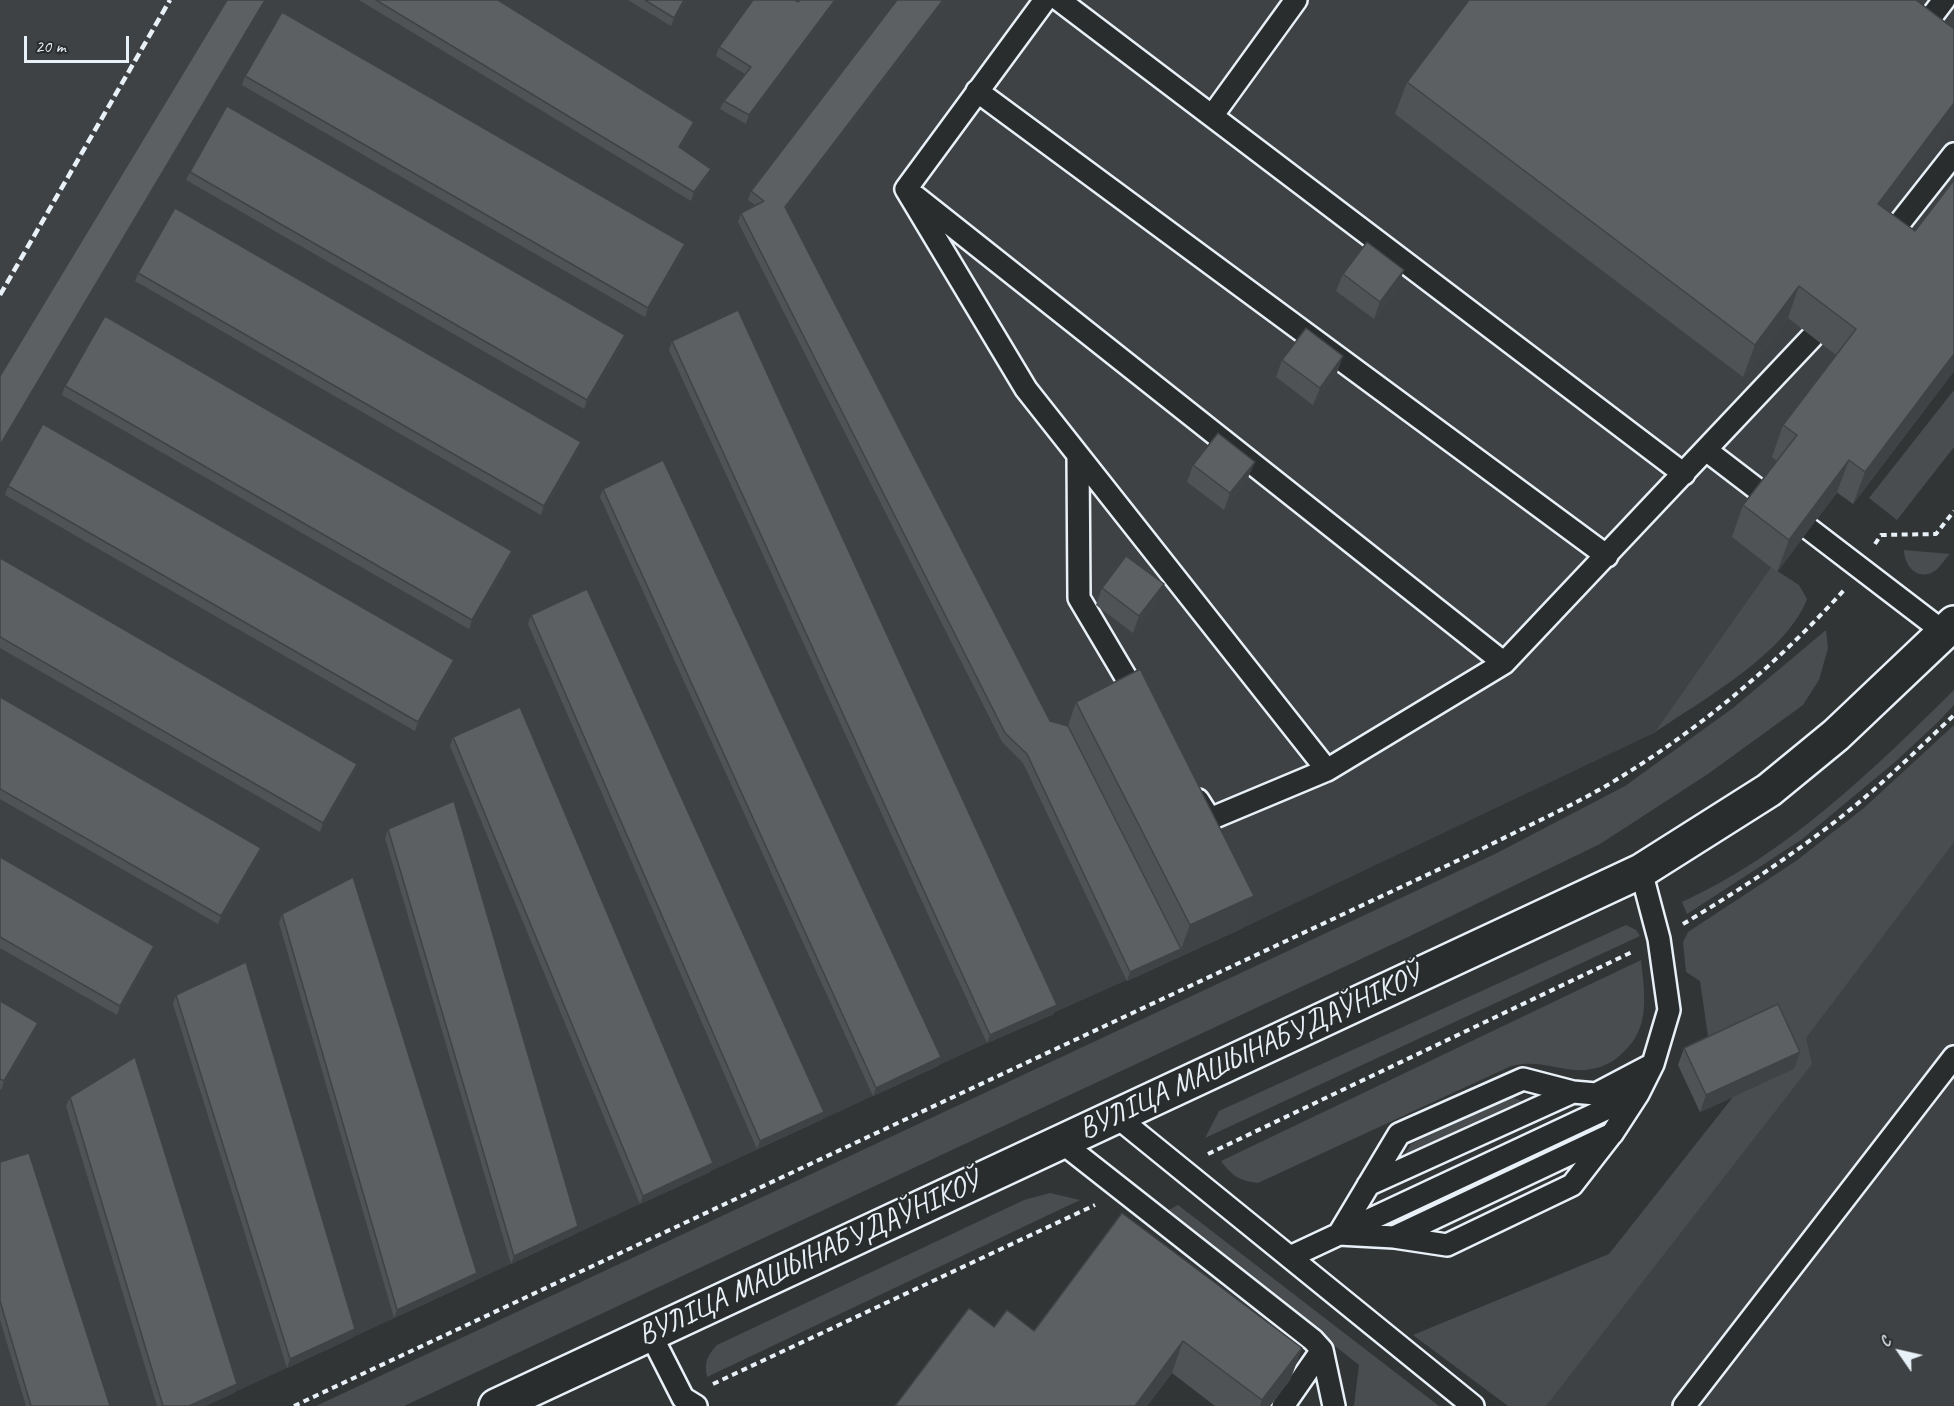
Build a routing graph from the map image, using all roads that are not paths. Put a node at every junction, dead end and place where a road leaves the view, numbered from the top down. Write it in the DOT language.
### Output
graph roads {
  1 [pos="1045,0"];
  2 [pos="1059,0"];
  3 [pos="1296,0"];
  4 [pos="1883,0"];
  5 [pos="1944,0"];
  6 [pos="977,91"];
  7 [pos="1212,116"];
  8 [pos="1954,154"];
  9 [pos="906,189"];
  10 [pos="1881,247"];
  11 [pos="1812,337"];
  12 [pos="1706,450"];
  13 [pos="1078,455"];
  14 [pos="1684,474"];
  15 [pos="1607,556"];
  16 [pos="1949,628"];
  17 [pos="1504,663"];
  18 [pos="1150,719"];
  19 [pos="1327,770"];
  20 [pos="1186,779"];
  21 [pos="1641,871"];
  22 [pos="1954,1057"];
  23 [pos="1653,1064"];
  24 [pos="1573,1092"];
  25 [pos="1638,1094"];
  26 [pos="1116,1116"];
  27 [pos="1612,1134"];
  28 [pos="1060,1141"];
  29 [pos="1368,1185"];
  30 [pos="1339,1234"];
  31 [pos="1394,1237"];
  32 [pos="1290,1257"];
  33 [pos="650,1333"];
  34 [pos="1322,1350"];
  35 [pos="689,1402"];
  36 [pos="496,1406"];
  37 [pos="1283,1406"];
  38 [pos="1334,1406"];
  39 [pos="1473,1406"];
  40 [pos="1684,1406"];
  1 -- 6 [label="lane"];
  2 -- 7 [label="lane"];
  3 -- 7 [label="lane"];
  4 -- 5 [label="lane"];
  6 -- 9 [label="lane"];
  6 -- 15 [label="lane"];
  7 -- 14 [label="lane"];
  8 -- 10 [label="lane"];
  9 -- 13 [label="lane"];
  9 -- 17 [label="lane"];
  11 -- 12 [label="lane"];
  12 -- 14 [label="lane"];
  12 -- 16 [label="lane"];
  13 -- 18 [label="lane"];
  13 -- 19 [label="lane"];
  14 -- 15 [label="lane"];
  15 -- 17 [label="lane"];
  16 -- 21 [label="main road, ВУЛІЦА МАШЫНАБУДАЎНІКОЎ"];
  17 -- 19 [label="lane"];
  19 -- 20 [label="lane"];
  21 -- 23 [label="lane"];
  21 -- 26 [label="main road, ВУЛІЦА МАШЫНАБУДАЎНІКОЎ"];
  22 -- 40 [label="lane"];
  23 -- 24 [label="lane"];
  23 -- 25 [label="lane"];
  24 -- 29 [label="lane"];
  24 -- 29 [label="lane"];
  25 -- 27 [label="lane"];
  25 -- 30 [label="lane"];
  26 -- 28 [label="main road, ВУЛІЦА МАШЫНАБУДАЎНІКОЎ"];
  26 -- 32 [label="lane"];
  27 -- 31 [label="lane"];
  27 -- 31 [label="lane"];
  28 -- 33 [label="main road, ВУЛІЦА МАШЫНАБУДАЎНІКОЎ"];
  28 -- 34 [label="lane"];
  29 -- 30 [label="lane"];
  30 -- 31 [label="lane"];
  30 -- 32 [label="lane"];
  32 -- 39 [label="lane"];
  33 -- 35 [label="lane"];
  33 -- 36 [label="main road, ВУЛІЦА МАШЫНАБУДАЎНІКОЎ"];
  34 -- 37 [label="lane"];
  34 -- 38 [label="lane"];
}
